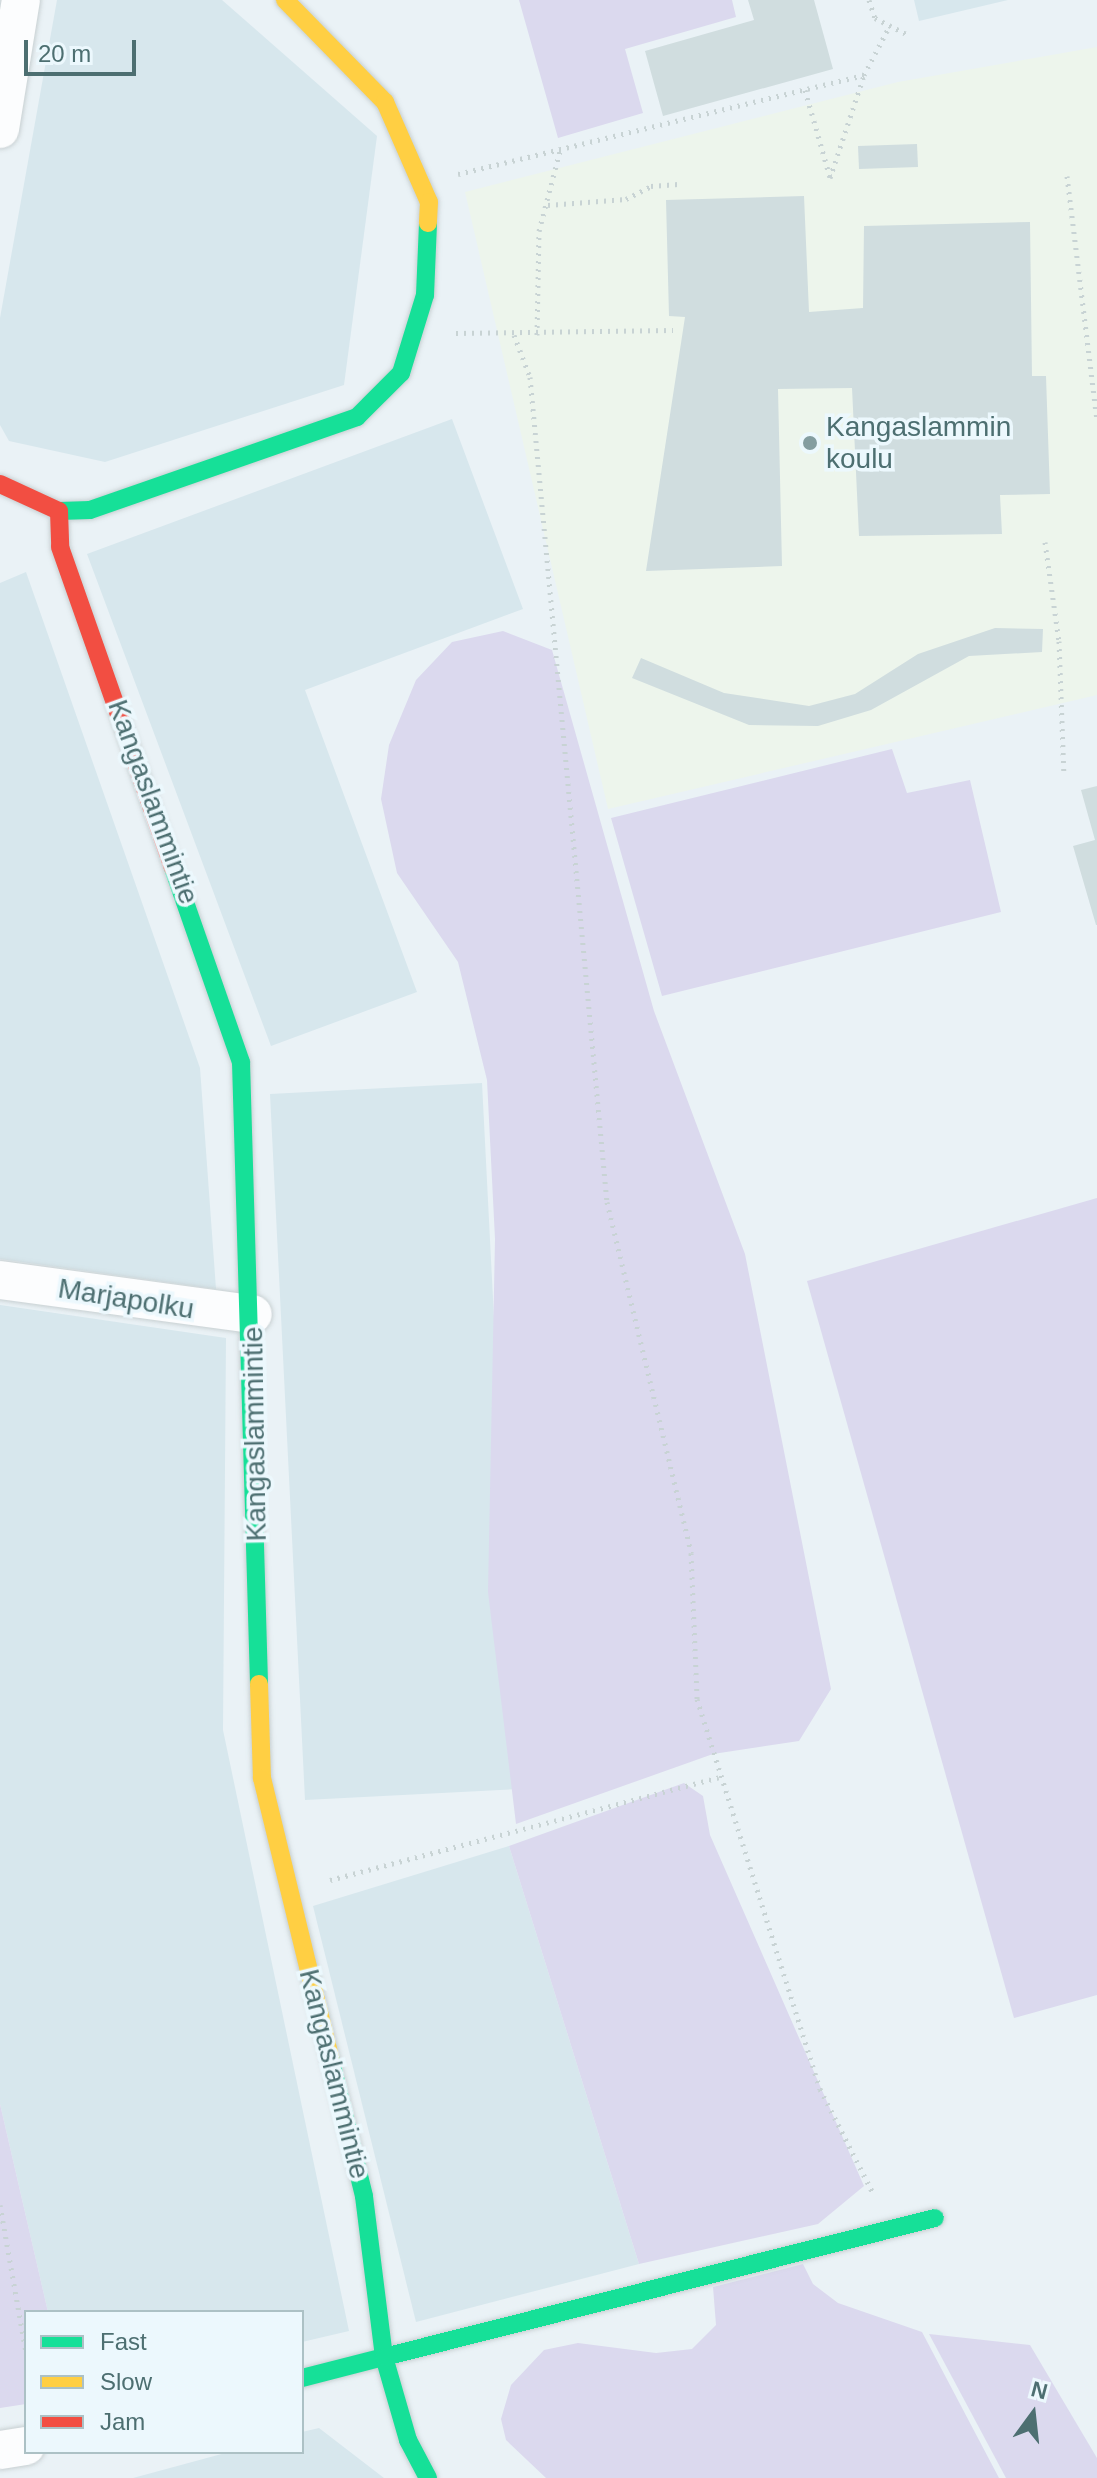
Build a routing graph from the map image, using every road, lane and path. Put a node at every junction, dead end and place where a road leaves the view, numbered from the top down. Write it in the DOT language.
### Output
graph roads {
  1 [pos="21,0"];
  2 [pos="285,0"];
  3 [pos="869,0"];
  4 [pos="890,25"];
  5 [pos="909,35"];
  6 [pos="864,75"];
  7 [pos="805,90"];
  8 [pos="0,129"];
  9 [pos="560,151"];
  10 [pos="445,163"];
  11 [pos="450,176"];
  12 [pos="1067,176"];
  13 [pos="682,184"];
  14 [pos="453,191"];
  15 [pos="548,205"];
  16 [pos="457,320"];
  17 [pos="673,330"];
  18 [pos="455,333"];
  19 [pos="514,335"];
  20 [pos="537,335"];
  21 [pos="448,346"];
  22 [pos="1097,422"];
  23 [pos="0,484"];
  24 [pos="59,511"];
  25 [pos="1045,542"];
  26 [pos="1064,775"];
  27 [pos="0,1280"];
  28 [pos="253,1314"];
  29 [pos="719,1777"];
  30 [pos="288,1891"];
  31 [pos="0,2205"];
  32 [pos="935,2218"];
  33 [pos="892,2229"];
  34 [pos="24,2342"];
  35 [pos="384,2357"];
  36 [pos="304,2377"];
  37 [pos="24,2446"];
  38 [pos="0,2450"];
  39 [pos="428,2478"];
  1 -- 8 [label="street"];
  2 -- 24 [label="street"];
  3 -- 4 [label="path"];
  4 -- 5 [label="path"];
  4 -- 6 [label="path"];
  6 -- 7 [label="path"];
  6 -- 7 [label="path"];
  7 -- 9 [label="path"];
  9 -- 11 [label="path"];
  9 -- 20 [label="path"];
  10 -- 11 [label="path"];
  11 -- 14 [label="path"];
  12 -- 22 [label="path"];
  13 -- 15 [label="path"];
  16 -- 18 [label="path"];
  17 -- 20 [label="path"];
  18 -- 19 [label="path"];
  18 -- 21 [label="path"];
  19 -- 20 [label="path"];
  19 -- 29 [label="path"];
  23 -- 24 [label="street"];
  24 -- 28 [label="street, Kangaslammintie"];
  25 -- 26 [label="path"];
  27 -- 28 [label="street, Marjapolku"];
  28 -- 30 [label="street, Kangaslammintie"];
  29 -- 30 [label="path"];
  29 -- 33 [label="path"];
  30 -- 35 [label="street, Kangaslammintie"];
  31 -- 34 [label="path"];
  32 -- 33 [label="street"];
  33 -- 35 [label="street"];
  35 -- 36 [label="street"];
  35 -- 39 [label="street, Kangaslammintie"];
  37 -- 38 [label="street"];
}
